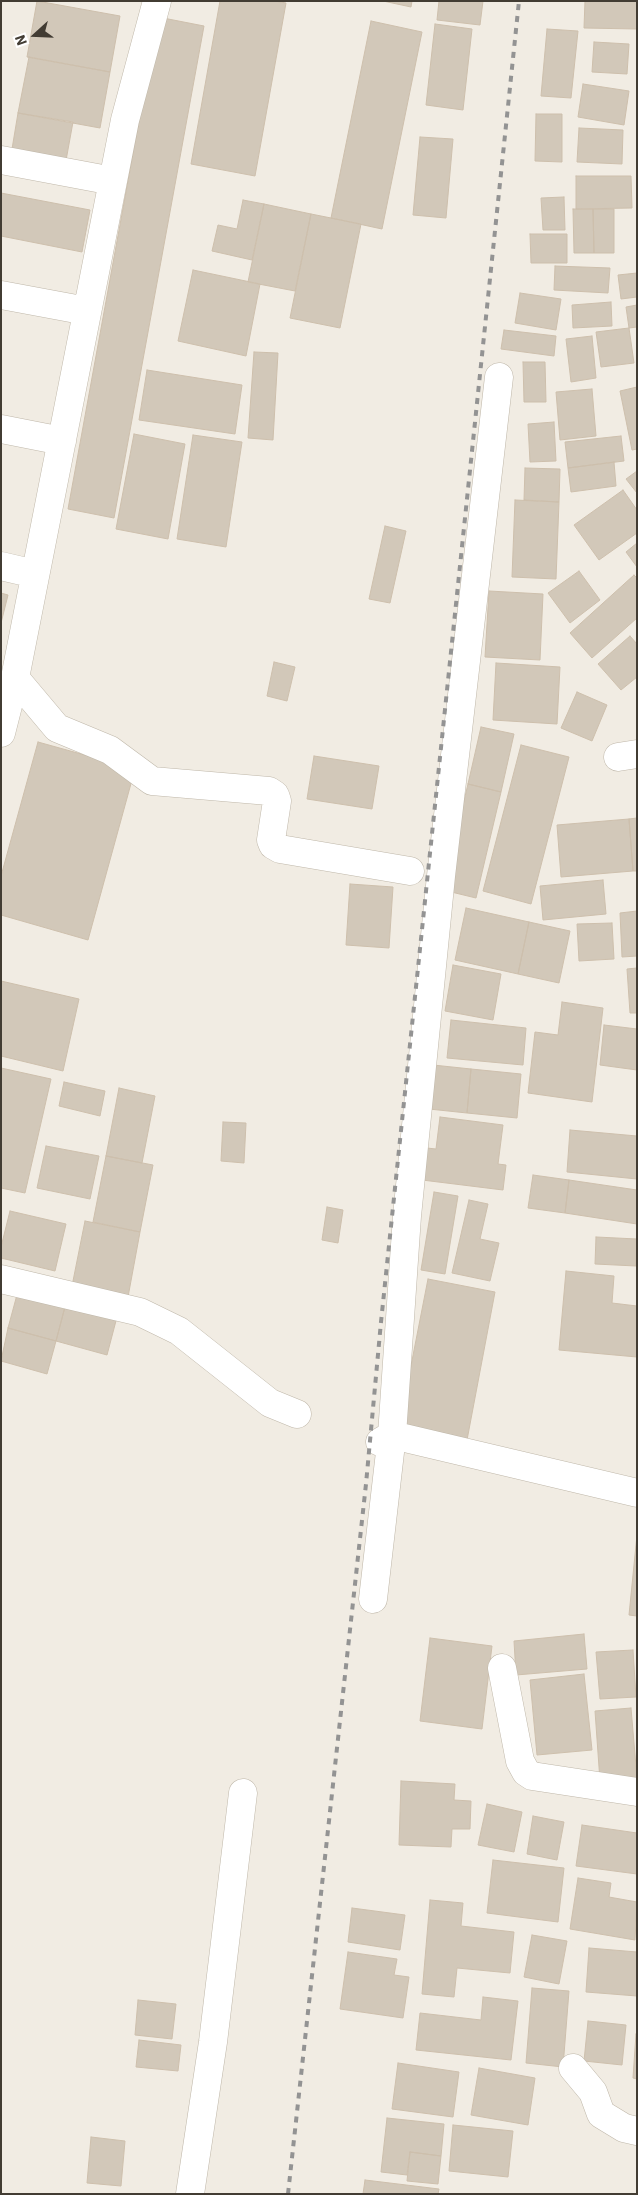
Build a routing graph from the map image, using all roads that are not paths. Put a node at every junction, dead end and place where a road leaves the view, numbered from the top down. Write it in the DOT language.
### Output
graph roads {
  1 [pos="157,1"];
  2 [pos="1,160"];
  3 [pos="113,181"];
  4 [pos="1,295"];
  5 [pos="87,311"];
  6 [pos="499,377"];
  7 [pos="1,429"];
  8 [pos="62,441"];
  9 [pos="1,566"];
  10 [pos="35,574"];
  11 [pos="11,669"];
  12 [pos="1,733"];
  13 [pos="428,874"];
  14 [pos="1,1279"];
  15 [pos="297,1414"];
  16 [pos="386,1438"];
  17 [pos="637,1492"];
  18 [pos="373,1599"];
  19 [pos="502,1668"];
  20 [pos="243,1792"];
  21 [pos="637,1792"];
  22 [pos="573,2068"];
  23 [pos="637,2131"];
  24 [pos="190,2194"];
  1 -- 3 [label="street"];
  2 -- 3 [label="street"];
  3 -- 5 [label="street"];
  4 -- 5 [label="street"];
  5 -- 8 [label="street"];
  6 -- 13 [label="street"];
  7 -- 8 [label="street"];
  8 -- 10 [label="street"];
  9 -- 10 [label="street"];
  10 -- 11 [label="street"];
  11 -- 12 [label="street"];
  11 -- 13 [label="street"];
  13 -- 16 [label="street"];
  14 -- 15 [label="street"];
  16 -- 17 [label="street"];
  16 -- 18 [label="street"];
  19 -- 21 [label="street"];
  20 -- 24 [label="street"];
  22 -- 23 [label="street"];
}
